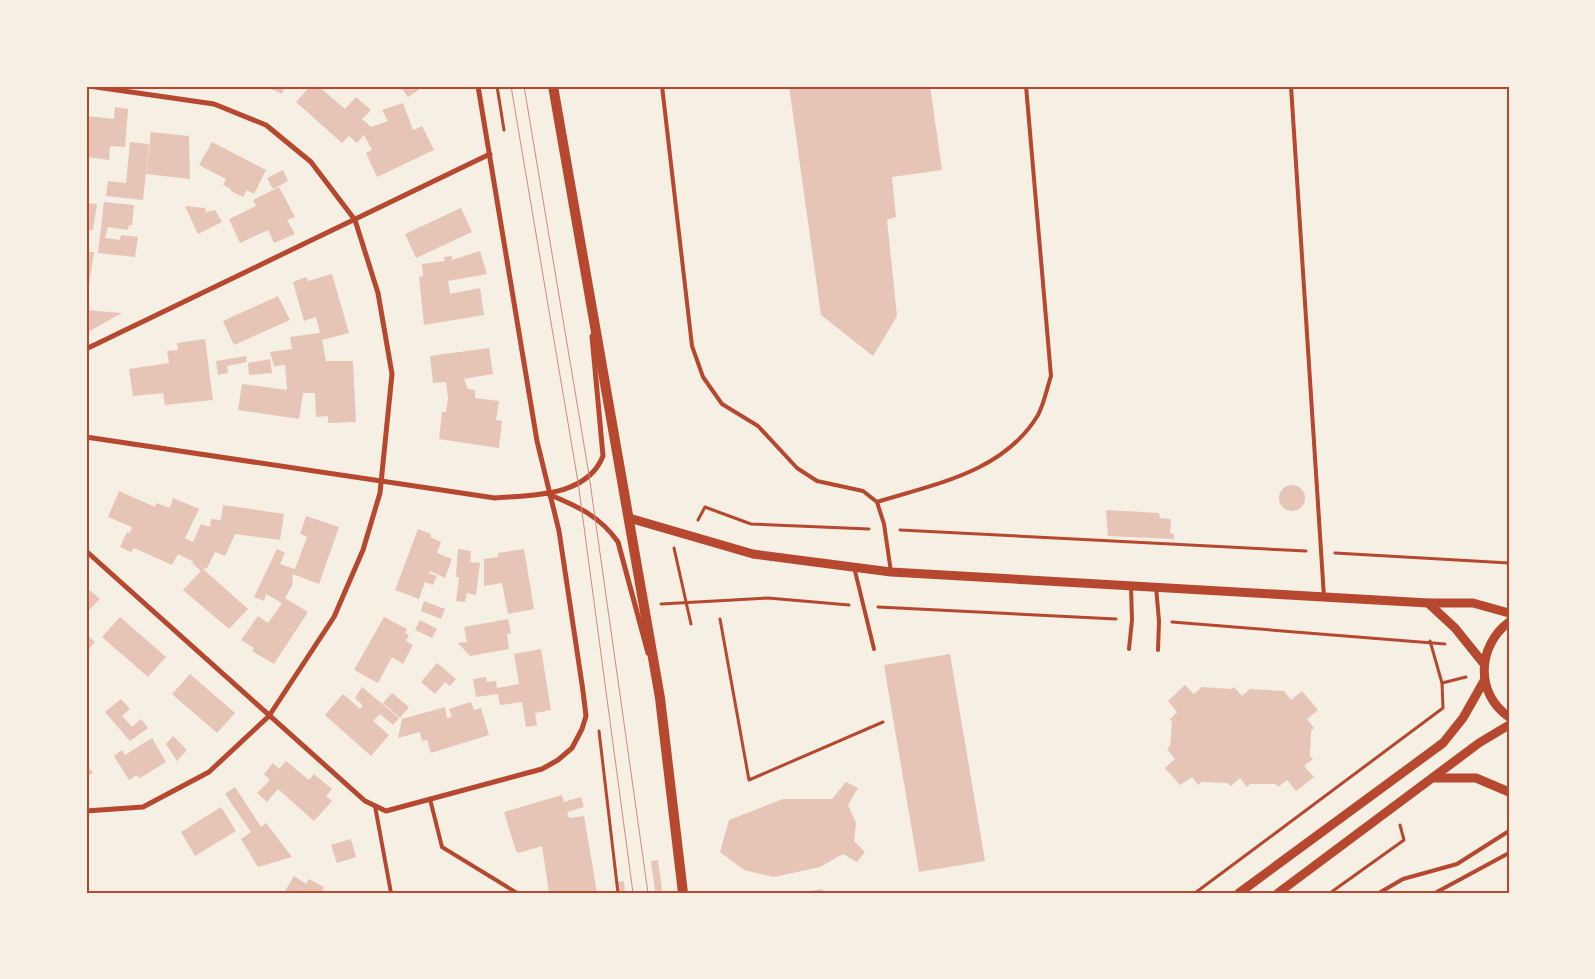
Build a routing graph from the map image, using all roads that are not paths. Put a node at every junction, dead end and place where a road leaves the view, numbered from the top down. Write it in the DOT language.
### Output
graph roads {
  1 [pos="89,86"];
  2 [pos="478,86"];
  3 [pos="553,86"];
  4 [pos="662,86"];
  5 [pos="1026,86"];
  6 [pos="1292,86"];
  7 [pos="490,154"];
  8 [pos="355,220"];
  9 [pos="586,270"];
  10 [pos="86,349"];
  11 [pos="86,437"];
  12 [pos="382,482"];
  13 [pos="548,493"];
  14 [pos="877,502"];
  15 [pos="629,518"];
  16 [pos="86,551"];
  17 [pos="854,567"];
  18 [pos="891,572"];
  19 [pos="1131,586"];
  20 [pos="1156,587"];
  21 [pos="1324,597"];
  22 [pos="1428,603"];
  23 [pos="1509,613"];
  24 [pos="1509,622"];
  25 [pos="874,648"];
  26 [pos="1129,649"];
  27 [pos="1158,650"];
  28 [pos="1484,664"];
  29 [pos="1484,681"];
  30 [pos="660,698"];
  31 [pos="269,716"];
  32 [pos="1509,717"];
  33 [pos="1509,725"];
  34 [pos="1434,778"];
  35 [pos="1509,792"];
  36 [pos="430,799"];
  37 [pos="375,806"];
  38 [pos="86,811"];
  39 [pos="1509,831"];
  40 [pos="1509,853"];
  41 [pos="391,893"];
  42 [pos="517,893"];
  43 [pos="683,893"];
  44 [pos="1239,893"];
  45 [pos="1278,893"];
  46 [pos="1379,893"];
  47 [pos="1435,893"];
  1 -- 8 [label="street"];
  2 -- 7 [label="street"];
  3 -- 9 [label="main road"];
  4 -- 14 [label="lane"];
  5 -- 14 [label="lane"];
  6 -- 21 [label="lane"];
  7 -- 8 [label="street"];
  7 -- 13 [label="street"];
  8 -- 10 [label="street"];
  8 -- 12 [label="street"];
  9 -- 13 [label="street"];
  9 -- 15 [label="main road"];
  11 -- 12 [label="street"];
  12 -- 13 [label="street"];
  12 -- 31 [label="street"];
  13 -- 30 [label="street"];
  13 -- 36 [label="street"];
  14 -- 18 [label="lane"];
  15 -- 17 [label="street"];
  15 -- 30 [label="main road"];
  16 -- 31 [label="street"];
  17 -- 18 [label="street"];
  17 -- 25 [label="lane"];
  18 -- 19 [label="street"];
  19 -- 20 [label="street"];
  19 -- 26 [label="lane"];
  20 -- 21 [label="street"];
  20 -- 27 [label="lane"];
  21 -- 22 [label="street"];
  22 -- 23 [label="street"];
  22 -- 28 [label="street"];
  24 -- 28 [label="street"];
  28 -- 29 [label="street"];
  29 -- 32 [label="street"];
  29 -- 44 [label="street"];
  30 -- 43 [label="main road"];
  31 -- 37 [label="street"];
  31 -- 38 [label="street"];
  33 -- 34 [label="street"];
  34 -- 35 [label="street"];
  34 -- 45 [label="street"];
  36 -- 37 [label="street"];
  36 -- 42 [label="lane"];
  37 -- 41 [label="lane"];
  39 -- 46 [label="lane"];
  40 -- 47 [label="lane"];
}
